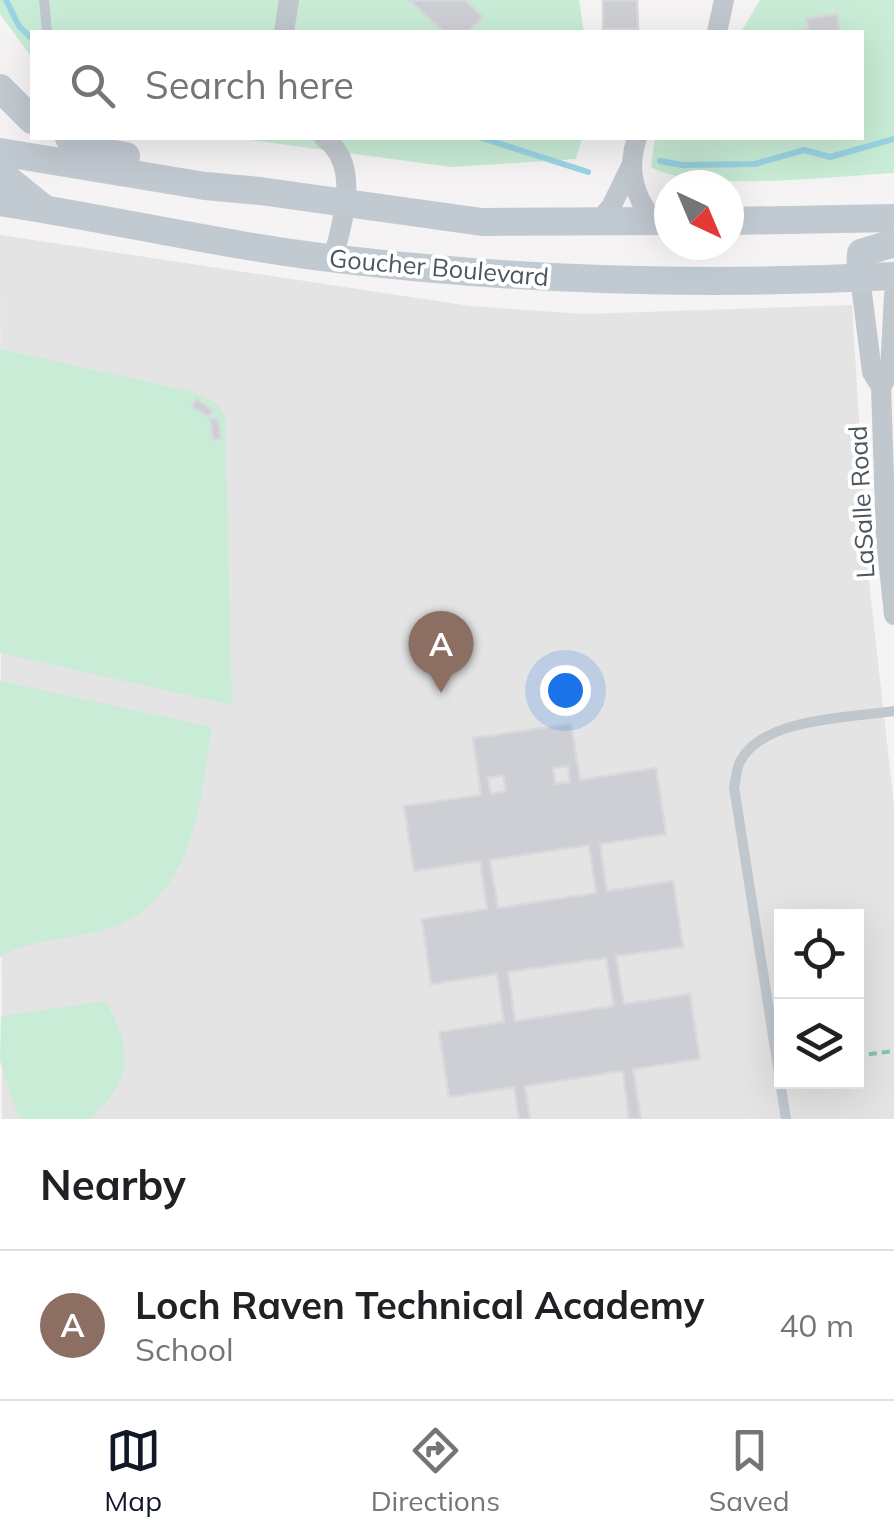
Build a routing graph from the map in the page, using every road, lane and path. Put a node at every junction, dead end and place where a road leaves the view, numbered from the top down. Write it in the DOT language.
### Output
graph roads {
  1 [pos="44,0"];
  2 [pos="288,0"];
  3 [pos="724,0"];
  4 [pos="46,29"];
  5 [pos="284,30"];
  6 [pos="717,30"];
  7 [pos="0,88"];
  8 [pos="30,119"];
  9 [pos="74,140"];
  10 [pos="327,140"];
  11 [pos="637,140"];
  12 [pos="0,152"];
  13 [pos="633,162"];
  14 [pos="0,173"];
  15 [pos="205,186"];
  16 [pos="0,202"];
  17 [pos="346,204"];
  18 [pos="43,208"];
  19 [pos="654,214"];
  20 [pos="894,218"];
  21 [pos="598,221"];
  22 [pos="654,221"];
  23 [pos="744,221"];
  24 [pos="894,243"];
  25 [pos="334,259"];
  26 [pos="894,276"];
  27 [pos="860,278"];
  28 [pos="894,294"];
  29 [pos="880,387"];
  30 [pos="894,615"];
  31 [pos="894,712"];
  32 [pos="894,1051"];
  33 [pos="864,1055"];
  34 [pos="786,1119"];
  1 -- 4 [label="lane"];
  2 -- 5 [label="street"];
  3 -- 6 [label="street"];
  7 -- 8 [label="main road"];
  9 -- 15 [label="main road, Goucher Boulevard"];
  10 -- 17 [label="street"];
  11 -- 13 [label="street"];
  12 -- 15 [label="main road"];
  13 -- 19 [label="street"];
  13 -- 21 [label="street"];
  14 -- 18 [label="main road, Goucher Boulevard"];
  15 -- 17 [label="main road, Goucher Boulevard"];
  16 -- 18 [label="main road"];
  17 -- 21 [label="main road, Goucher Boulevard"];
  17 -- 25 [label="street"];
  18 -- 25 [label="main road, Goucher Boulevard"];
  20 -- 23 [label="main road"];
  21 -- 22 [label="main road, Goucher Boulevard"];
  24 -- 27 [label="main road"];
  25 -- 27 [label="main road, Goucher Boulevard"];
  26 -- 27 [label="main road, Goucher Boulevard"];
  27 -- 29 [label="street, LaSalle Road"];
  28 -- 29 [label="street, LaSalle Road"];
  29 -- 30 [label="street, LaSalle Road"];
  31 -- 34 [label="lane"];
  32 -- 33 [label="path"];
}
